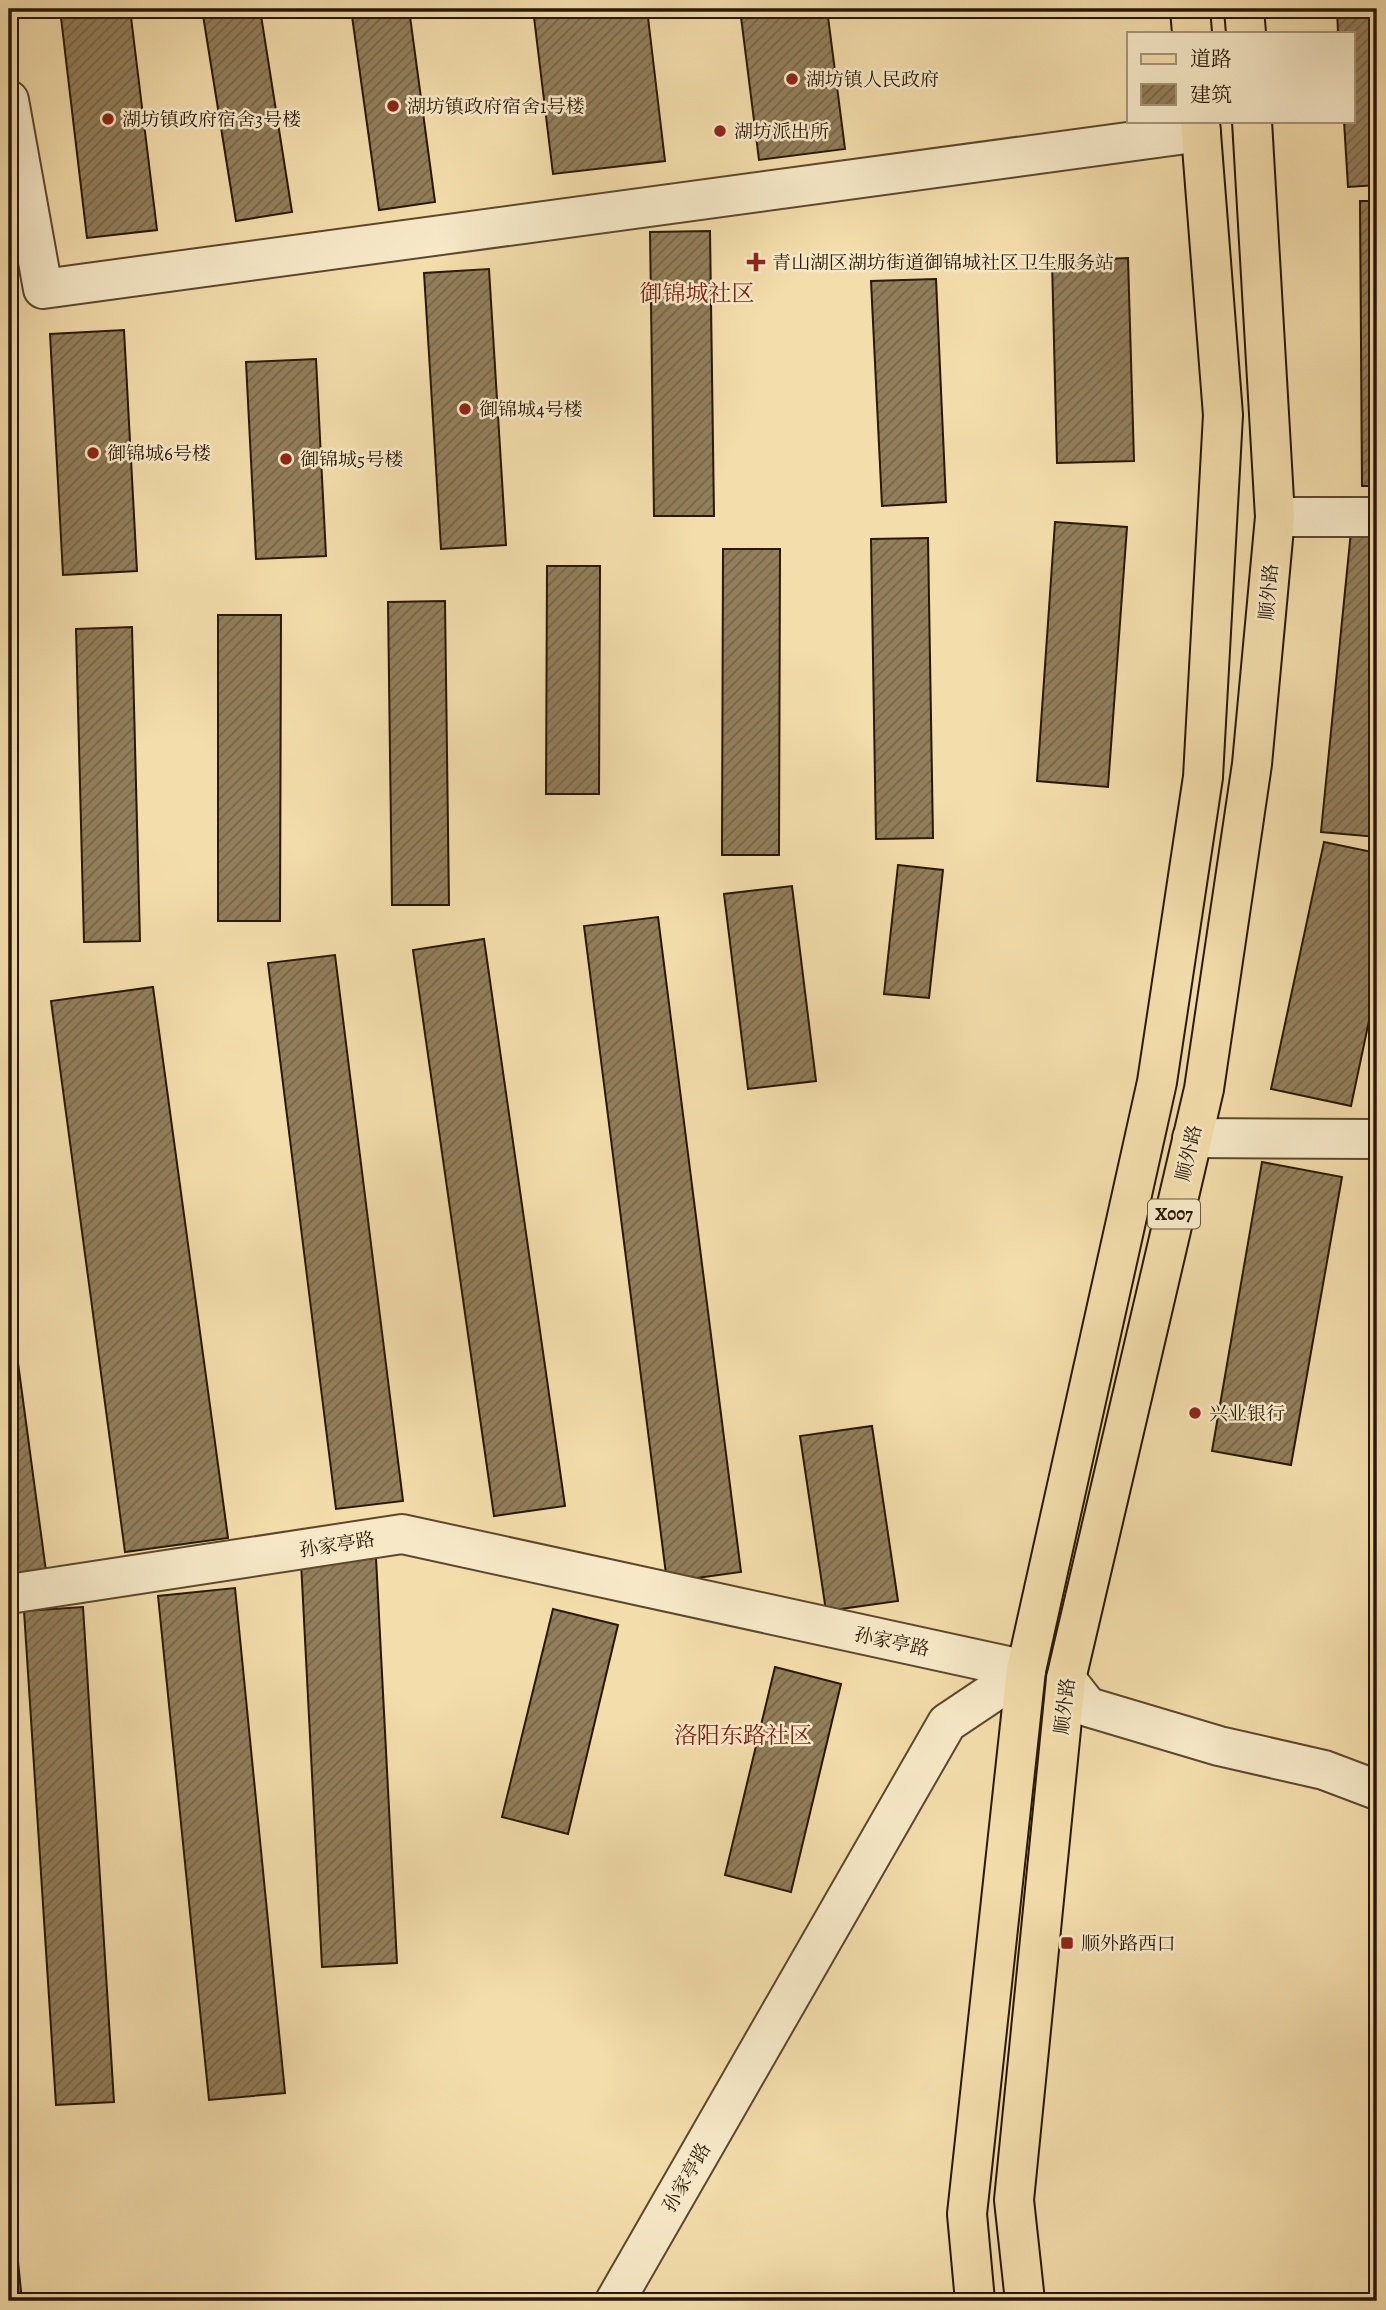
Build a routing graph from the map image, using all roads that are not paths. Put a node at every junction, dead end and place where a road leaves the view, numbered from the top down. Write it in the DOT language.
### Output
graph roads {
  1 [pos="1189,9"];
  2 [pos="1244,9"];
  3 [pos="1192,32"];
  4 [pos="1246,32"];
  5 [pos="9,100"];
  6 [pos="1252,122"];
  7 [pos="1201,127"];
  8 [pos="1275,517"];
  9 [pos="1377,517"];
  10 [pos="1192,1138"];
  11 [pos="1377,1139"];
  12 [pos="9,1594"];
  13 [pos="1026,1670"];
  14 [pos="1066,1679"];
  15 [pos="1377,1790"];
  16 [pos="615,2301"];
  17 [pos="975,2301"];
  18 [pos="1025,2301"];
  1 -- 3 [label="main road"];
  2 -- 4 [label="main road"];
  5 -- 7 [label="street"];
  6 -- 8 [label="main road, 顺外路 / X007"];
  7 -- 13 [label="main road"];
  8 -- 9 [label="street"];
  8 -- 10 [label="main road, 顺外路 / X007"];
  10 -- 11 [label="street"];
  10 -- 14 [label="main road, 顺外路 / X007"];
  12 -- 13 [label="street, 孙家亭路"];
  13 -- 16 [label="street, 孙家亭路"];
  13 -- 17 [label="main road"];
  14 -- 15 [label="street"];
  14 -- 18 [label="main road, 顺外路 / X007"];
}
